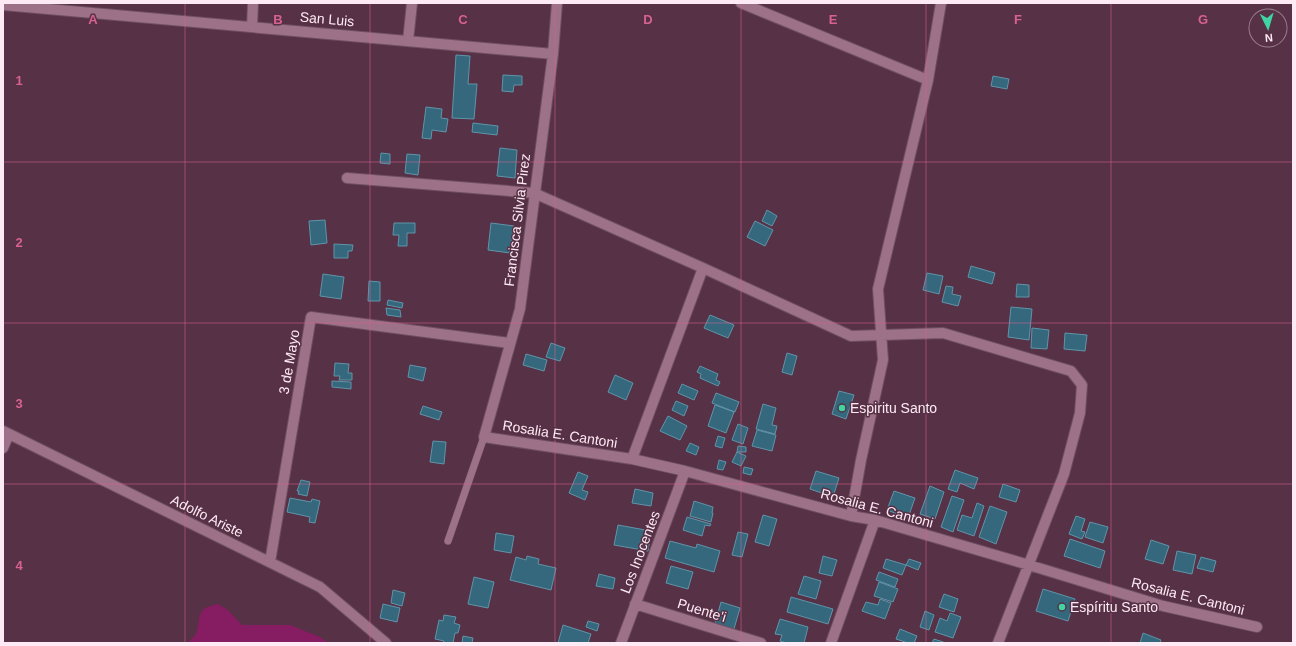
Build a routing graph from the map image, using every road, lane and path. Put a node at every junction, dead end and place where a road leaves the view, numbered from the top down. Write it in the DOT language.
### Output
graph roads {
  1 [pos="253,3"];
  2 [pos="412,3"];
  3 [pos="557,3"];
  4 [pos="741,3"];
  5 [pos="941,3"];
  6 [pos="3,5"];
  7 [pos="252,27"];
  8 [pos="408,41"];
  9 [pos="552,54"];
  10 [pos="928,80"];
  11 [pos="347,178"];
  12 [pos="534,193"];
  13 [pos="703,268"];
  14 [pos="881,335"];
  15 [pos="510,343"];
  16 [pos="6,432"];
  17 [pos="484,437"];
  18 [pos="3,448"];
  19 [pos="632,459"];
  20 [pos="685,471"];
  21 [pos="851,516"];
  22 [pos="875,520"];
  23 [pos="448,540"];
  24 [pos="270,562"];
  25 [pos="1029,565"];
  26 [pos="635,604"];
  27 [pos="1257,627"];
  28 [pos="386,643"];
  29 [pos="621,643"];
  30 [pos="761,643"];
  31 [pos="831,643"];
  32 [pos="998,643"];
  1 -- 7 [label="street"];
  2 -- 8 [label="street"];
  3 -- 9 [label="street, Francisca Silvia Pirez"];
  4 -- 10 [label="street"];
  5 -- 10 [label="street"];
  6 -- 7 [label="street, San Luis"];
  7 -- 8 [label="street, San Luis"];
  8 -- 9 [label="street, San Luis"];
  9 -- 12 [label="street, Francisca Silvia Pirez"];
  10 -- 14 [label="street"];
  11 -- 12 [label="street"];
  12 -- 13 [label="street"];
  12 -- 15 [label="street, Francisca Silvia Pirez"];
  13 -- 14 [label="street"];
  13 -- 19 [label="street"];
  14 -- 21 [label="street"];
  14 -- 25 [label="street"];
  15 -- 17 [label="street, Francisca Silvia Pirez"];
  15 -- 24 [label="street, 3 de Mayo"];
  16 -- 18 [label="street"];
  16 -- 24 [label="street, Adolfo Ariste"];
  17 -- 19 [label="street, Rosalia E. Cantoni"];
  17 -- 23 [label="lane"];
  19 -- 20 [label="street, Rosalia E. Cantoni"];
  20 -- 21 [label="street, Rosalia E. Cantoni"];
  20 -- 26 [label="street, Los Inocentes"];
  21 -- 22 [label="street, Rosalia E. Cantoni"];
  22 -- 25 [label="street, Rosalia E. Cantoni"];
  22 -- 31 [label="street"];
  24 -- 28 [label="street, Adolfo Ariste"];
  25 -- 27 [label="street, Rosalia E. Cantoni"];
  25 -- 32 [label="street"];
  26 -- 29 [label="street, Los Inocentes"];
  26 -- 30 [label="street, Puente'i"];
}
